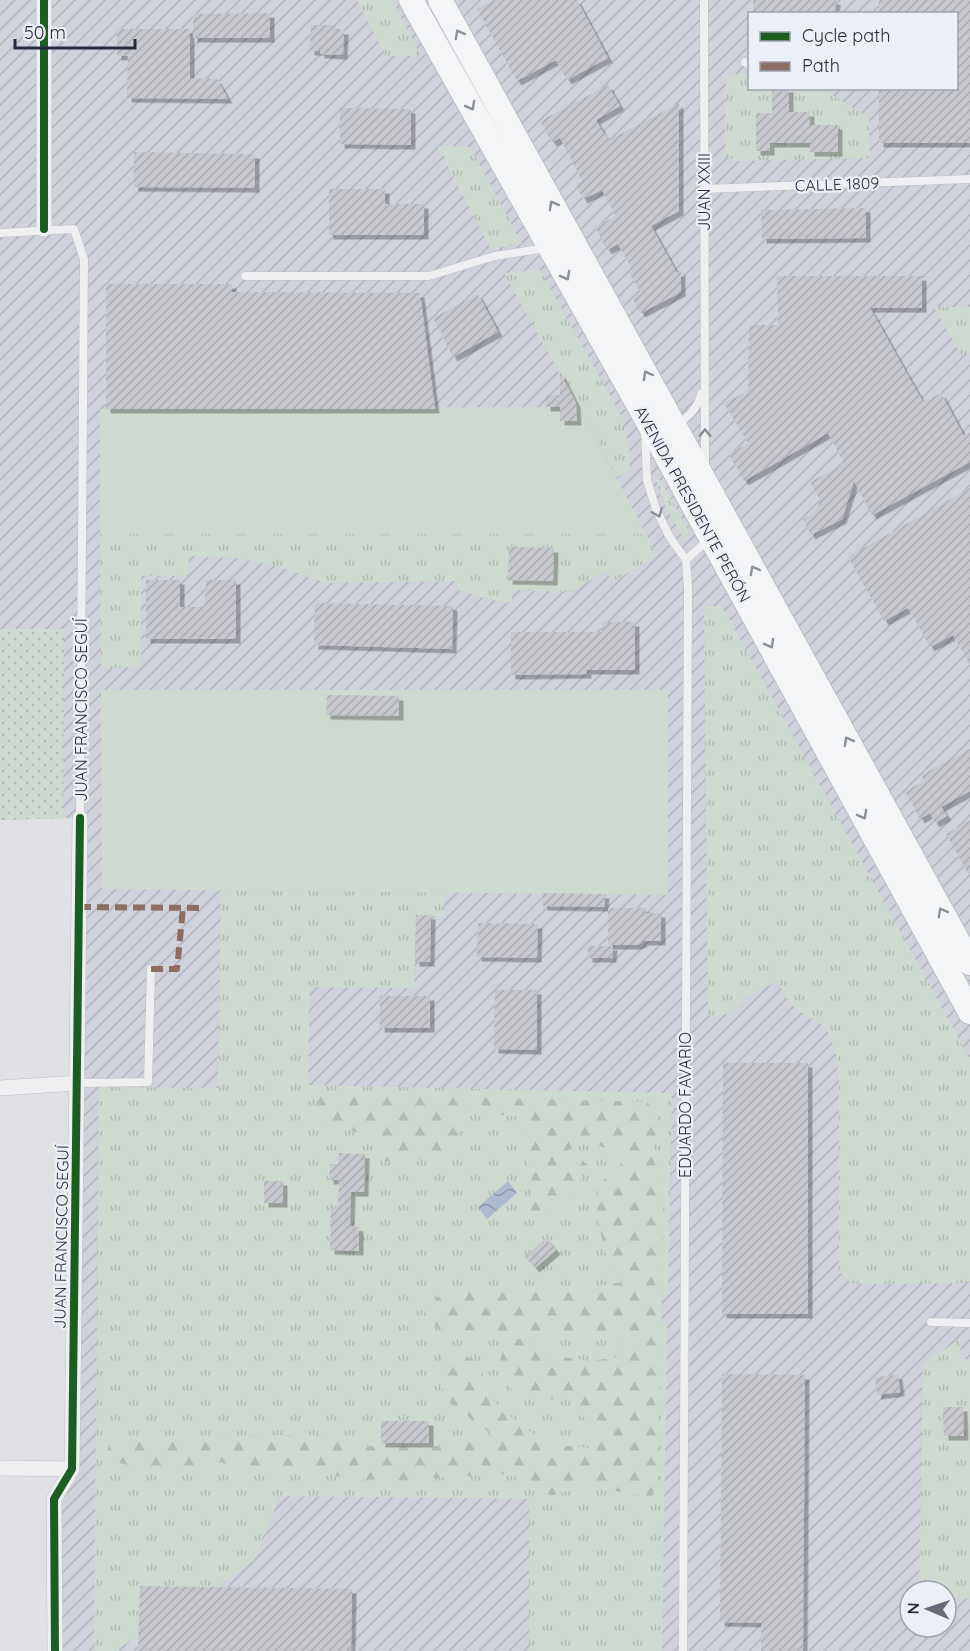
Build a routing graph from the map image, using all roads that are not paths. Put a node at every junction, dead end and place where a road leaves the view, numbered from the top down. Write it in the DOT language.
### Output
graph roads {
  1 [pos="44,0"];
  2 [pos="411,0"];
  3 [pos="440,0"];
  4 [pos="704,0"];
  5 [pos="970,179"];
  6 [pos="704,189"];
  7 [pos="44,229"];
  8 [pos="0,233"];
  9 [pos="550,247"];
  10 [pos="245,276"];
  11 [pos="704,384"];
  12 [pos="644,415"];
  13 [pos="666,434"];
  14 [pos="647,480"];
  15 [pos="705,481"];
  16 [pos="719,531"];
  17 [pos="686,560"];
  18 [pos="80,818"];
  19 [pos="970,963"];
  20 [pos="151,969"];
  21 [pos="970,1012"];
  22 [pos="76,1083"];
  23 [pos="0,1088"];
  24 [pos="931,1322"];
  25 [pos="970,1323"];
  26 [pos="0,1468"];
  27 [pos="72,1469"];
  28 [pos="55,1651"];
  29 [pos="683,1651"];
  1 -- 7 [label="street"];
  2 -- 9 [label="main road, AVENIDA PRESIDENTE PERÓN, one-way"];
  13 -- 3 [label="main road, AVENIDA PRESIDENTE PERÓN, one-way"];
  4 -- 6 [label="lane, JUAN XXIII"];
  5 -- 6 [label="lane, CALLE 1809"];
  6 -- 11 [label="lane, JUAN XXIII"];
  7 -- 8 [label="lane"];
  7 -- 18 [label="lane, JUAN FRANCISCO SEGUÍ"];
  9 -- 10 [label="lane"];
  9 -- 12 [label="main road, AVENIDA PRESIDENTE PERÓN, one-way"];
  11 -- 13 [label="lane, JUAN XXIII"];
  15 -- 11 [label="lane, JUAN XXIII, one-way"];
  12 -- 13 [label="main road, AVENIDA PRESIDENTE PERÓN"];
  12 -- 14 [label="lane"];
  13 -- 14 [label="lane, JUAN XXIII"];
  13 -- 15 [label="main road, AVENIDA PRESIDENTE PERÓN"];
  13 -- 16 [label="main road, AVENIDA PRESIDENTE PERÓN"];
  14 -- 17 [label="lane, one-way"];
  15 -- 16 [label="main road, AVENIDA PRESIDENTE PERÓN"];
  16 -- 17 [label="lane"];
  19 -- 16 [label="main road, AVENIDA PRESIDENTE PERÓN, one-way"];
  16 -- 21 [label="main road, AVENIDA PRESIDENTE PERÓN, one-way"];
  17 -- 29 [label="lane, EDUARDO FAVARIO"];
  18 -- 22 [label="street, JUAN FRANCISCO SEGUÍ"];
  20 -- 22 [label="lane"];
  22 -- 23 [label="street"];
  22 -- 27 [label="street, JUAN FRANCISCO SEGUÍ"];
  24 -- 25 [label="lane"];
  26 -- 27 [label="street"];
  27 -- 28 [label="street"];
}
